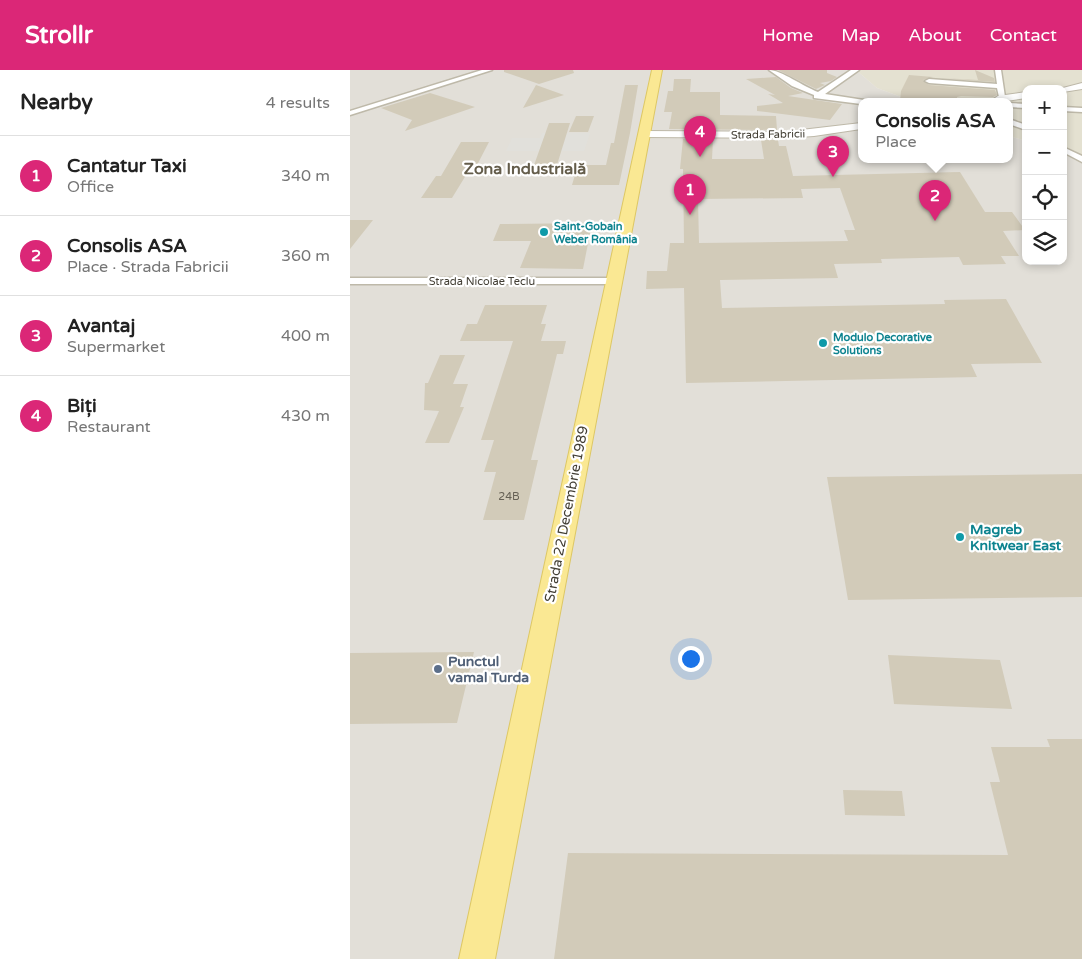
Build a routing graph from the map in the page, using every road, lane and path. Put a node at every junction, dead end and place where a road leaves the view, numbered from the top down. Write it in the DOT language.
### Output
graph roads {
  1 [pos="489,70"];
  2 [pos="657,70"];
  3 [pos="772,70"];
  4 [pos="856,70"];
  5 [pos="998,70"];
  6 [pos="930,81"];
  7 [pos="1000,86"];
  8 [pos="1082,86"];
  9 [pos="1067,88"];
  10 [pos="817,96"];
  11 [pos="1001,98"];
  12 [pos="858,101"];
  13 [pos="1067,109"];
  14 [pos="1082,110"];
  15 [pos="350,113"];
  16 [pos="858,126"];
  17 [pos="645,134"];
  18 [pos="1067,151"];
  19 [pos="1082,159"];
  20 [pos="350,281"];
  21 [pos="614,281"];
  22 [pos="477,959"];
  1 -- 15 [label="street"];
  2 -- 17 [label="main road, Strada 22 Decembrie 1989"];
  3 -- 10 [label="street"];
  4 -- 10 [label="street"];
  5 -- 7 [label="street"];
  6 -- 7 [label="street"];
  7 -- 11 [label="street"];
  8 -- 9 [label="street"];
  10 -- 12 [label="street"];
  13 -- 14 [label="street"];
  16 -- 17 [label="street, Strada Fabricii"];
  17 -- 21 [label="main road, Strada 22 Decembrie 1989"];
  18 -- 19 [label="street"];
  20 -- 21 [label="street, Strada Nicolae Teclu"];
  21 -- 22 [label="main road, Strada 22 Decembrie 1989"];
}
